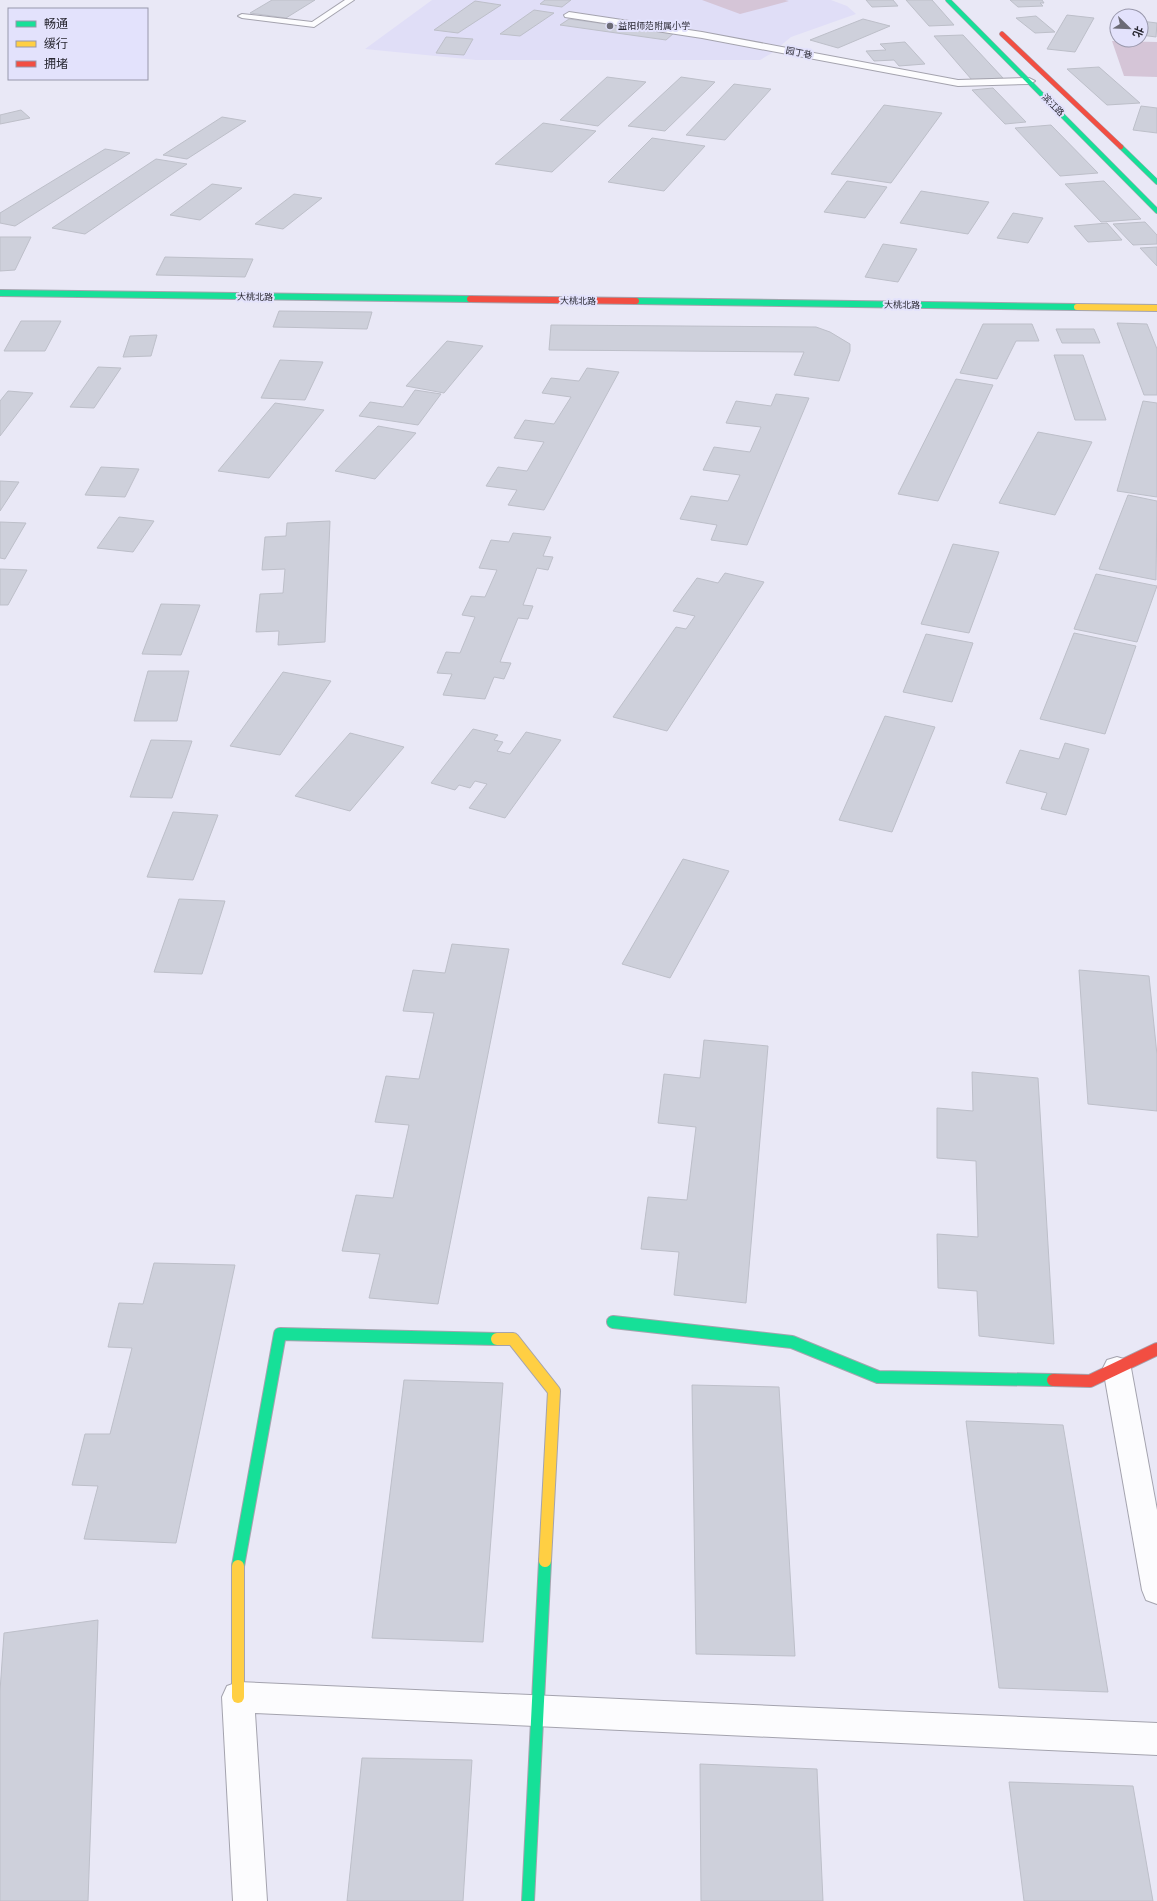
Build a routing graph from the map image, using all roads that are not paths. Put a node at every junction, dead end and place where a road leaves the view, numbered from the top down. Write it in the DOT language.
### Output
graph roads {
  1 [pos="350,0"];
  2 [pos="948,0"];
  3 [pos="569,15"];
  4 [pos="242,16"];
  5 [pos="997,29"];
  6 [pos="1029,81"];
  7 [pos="1157,182"];
  8 [pos="1157,211"];
  9 [pos="0,293"];
  10 [pos="1157,308"];
  11 [pos="613,1322"];
  12 [pos="1157,1349"];
  13 [pos="1117,1368"];
  14 [pos="1157,1590"];
  15 [pos="238,1697"];
  16 [pos="537,1711"];
  17 [pos="1157,1739"];
  18 [pos="250,1901"];
  19 [pos="528,1901"];
  1 -- 4 [label="lane"];
  2 -- 6 [label="street, 滨江路"];
  3 -- 6 [label="street, 园丁巷"];
  5 -- 7 [label="street, 滨江路"];
  6 -- 8 [label="street, 滨江路"];
  9 -- 10 [label="street, 大桃北路"];
  11 -- 13 [label="street"];
  12 -- 13 [label="street"];
  13 -- 14 [label="street"];
  15 -- 16 [label="street"];
  15 -- 16 [label="street"];
  15 -- 18 [label="street"];
  16 -- 17 [label="street"];
  16 -- 19 [label="street"];
}
